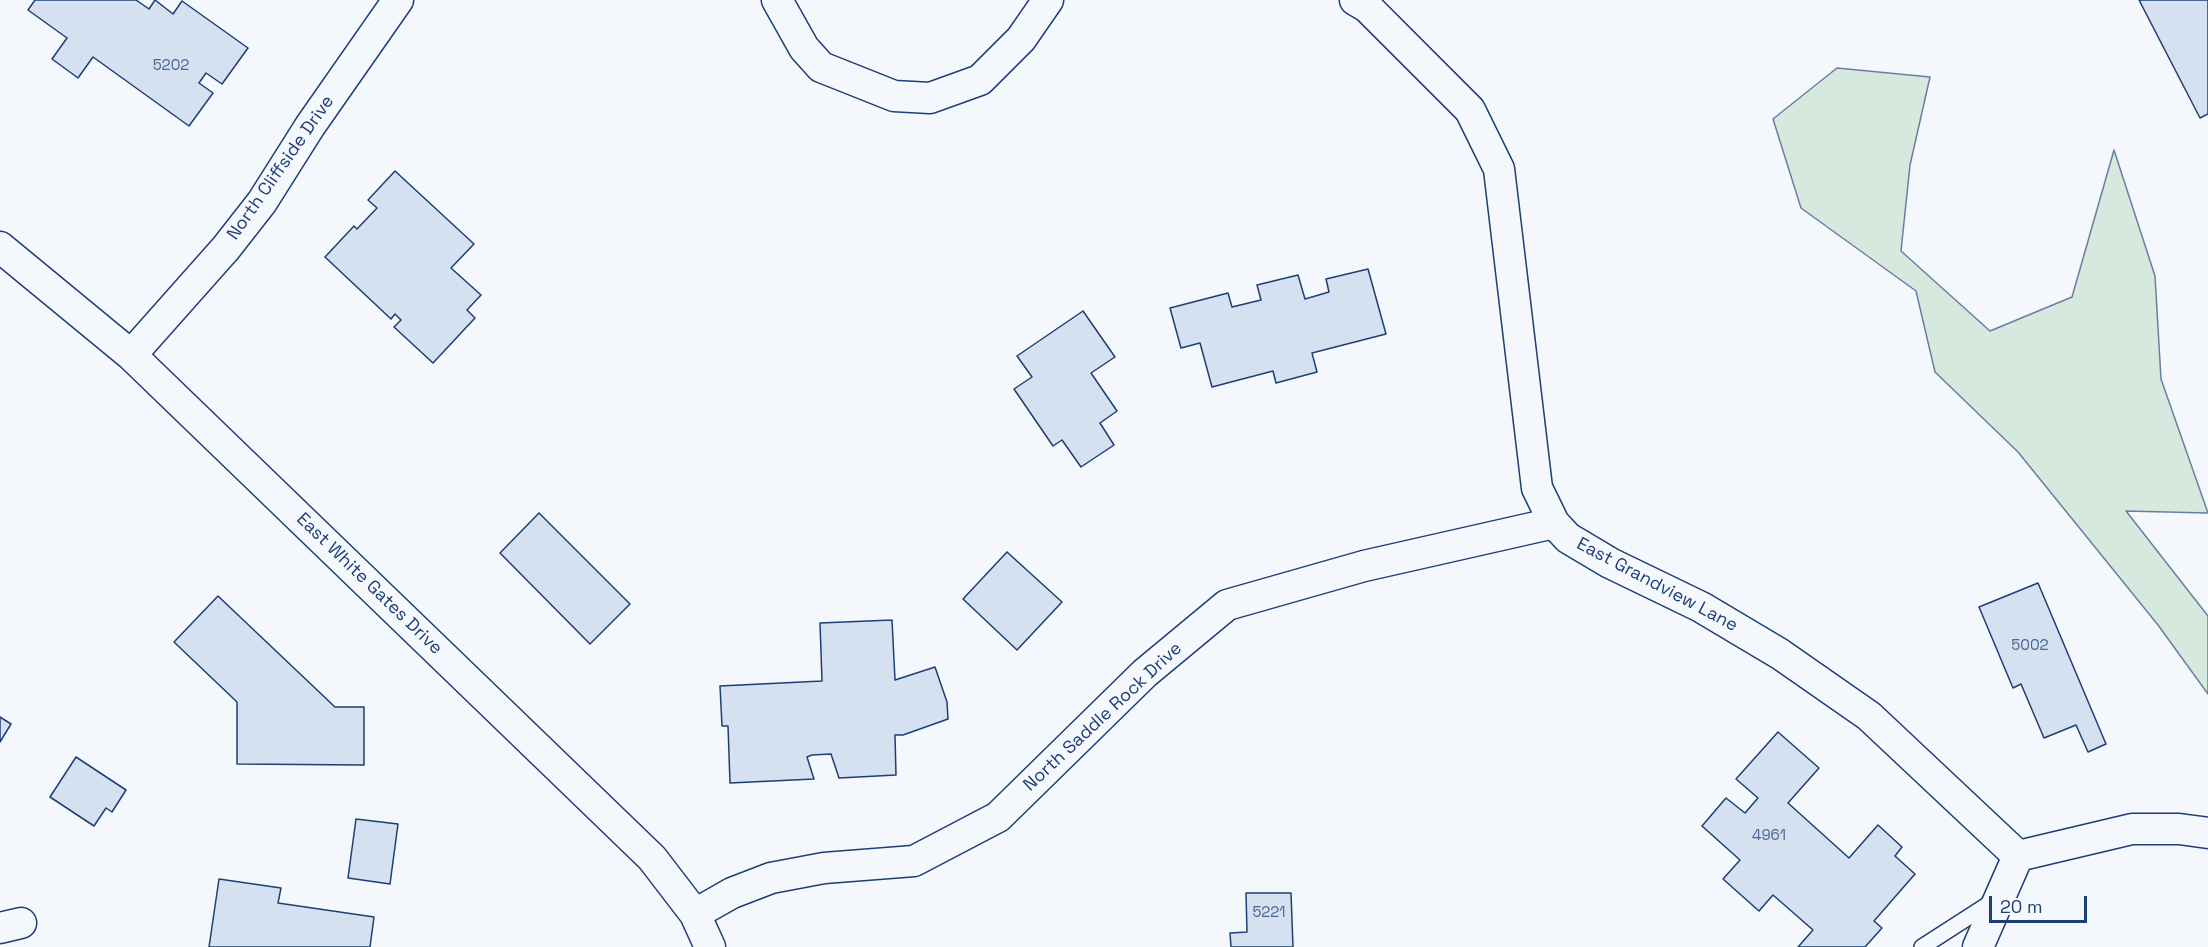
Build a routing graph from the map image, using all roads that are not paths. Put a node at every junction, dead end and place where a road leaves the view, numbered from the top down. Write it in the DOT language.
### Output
graph roads {
  1 [pos="398,0"];
  2 [pos="777,0"];
  3 [pos="1048,0"];
  4 [pos="1355,0"];
  5 [pos="0,247"];
  6 [pos="131,355"];
  7 [pos="1554,523"];
  8 [pos="2208,833"];
  9 [pos="2018,856"];
  10 [pos="2002,894"];
  11 [pos="695,914"];
  12 [pos="710,947"];
  13 [pos="1922,947"];
  14 [pos="1978,947"];
  1 -- 6 [label="street, North Cliffside Drive"];
  2 -- 3 [label="street"];
  4 -- 7 [label="street, East Grandview Lane"];
  5 -- 6 [label="street, East White Gates Drive"];
  6 -- 11 [label="street, East White Gates Drive"];
  7 -- 9 [label="street, East Grandview Lane"];
  7 -- 11 [label="street, North Saddle Rock Drive"];
  8 -- 9 [label="street"];
  9 -- 10 [label="street"];
  10 -- 13 [label="lane"];
  10 -- 14 [label="street"];
  11 -- 12 [label="street, East White Gates Drive"];
}
